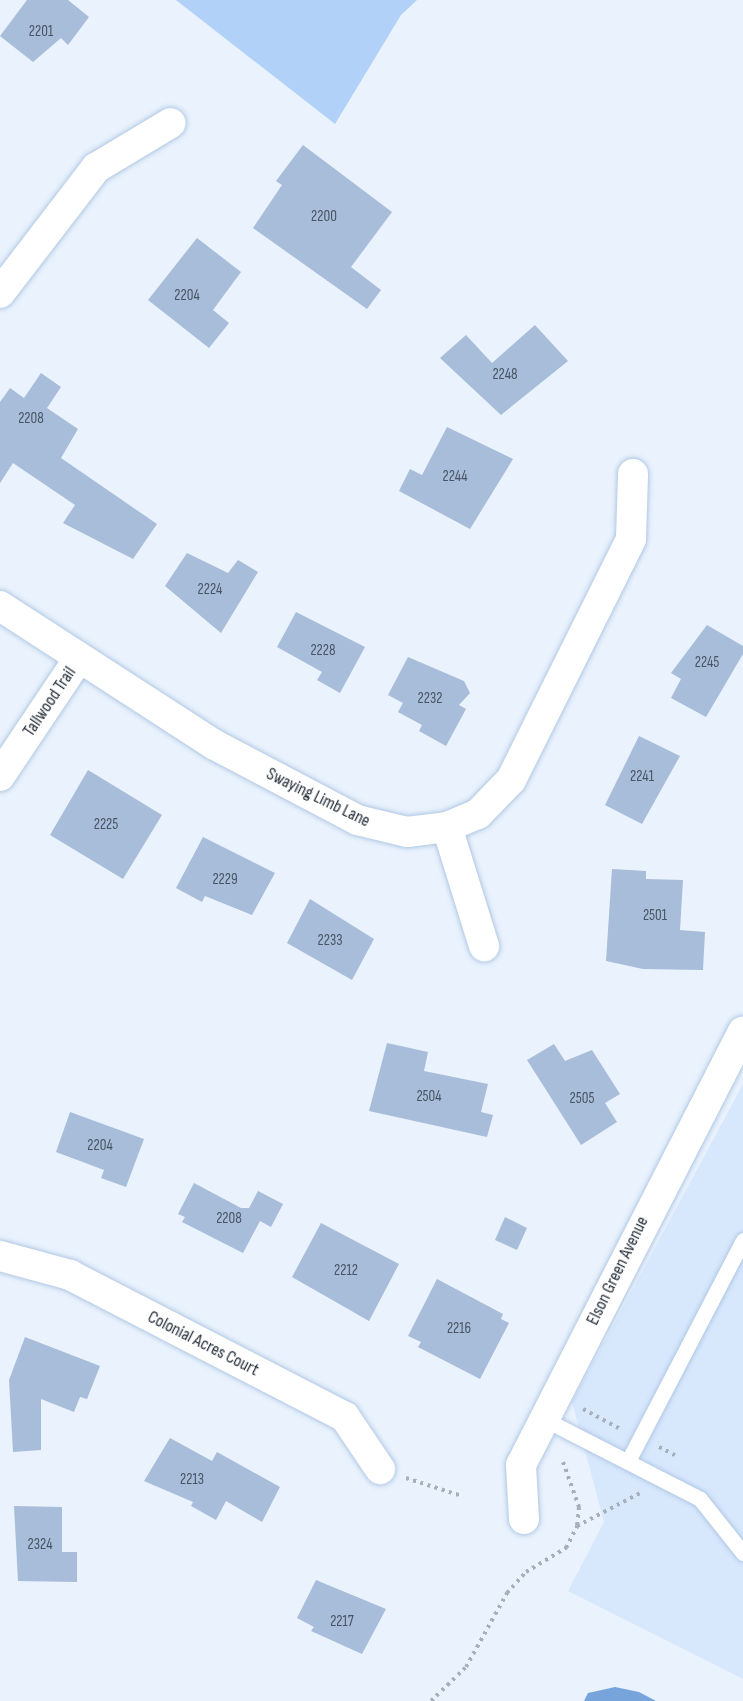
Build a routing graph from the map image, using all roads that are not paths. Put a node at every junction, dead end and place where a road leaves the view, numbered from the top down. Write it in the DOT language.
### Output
graph roads {
  1 [pos="171,123"];
  2 [pos="0,293"];
  3 [pos="633,474"];
  4 [pos="0,606"];
  5 [pos="79,658"];
  6 [pos="0,776"];
  7 [pos="447,827"];
  8 [pos="484,946"];
  9 [pos="743,1030"];
  10 [pos="743,1240"];
  11 [pos="0,1256"];
  12 [pos="544,1419"];
  13 [pos="628,1461"];
  14 [pos="380,1469"];
  15 [pos="524,1519"];
  16 [pos="743,1553"];
  1 -- 2 [label="street"];
  3 -- 7 [label="street, Swaying Limb Lane"];
  4 -- 5 [label="street, Swaying Limb Lane"];
  5 -- 6 [label="street, Tallwood Trail"];
  5 -- 7 [label="street, Swaying Limb Lane"];
  7 -- 8 [label="street"];
  9 -- 12 [label="street, Elson Green Avenue"];
  10 -- 13 [label="lane"];
  11 -- 14 [label="street, Colonial Acres Court"];
  12 -- 13 [label="lane"];
  12 -- 15 [label="street, Elson Green Avenue"];
  13 -- 16 [label="lane"];
}
